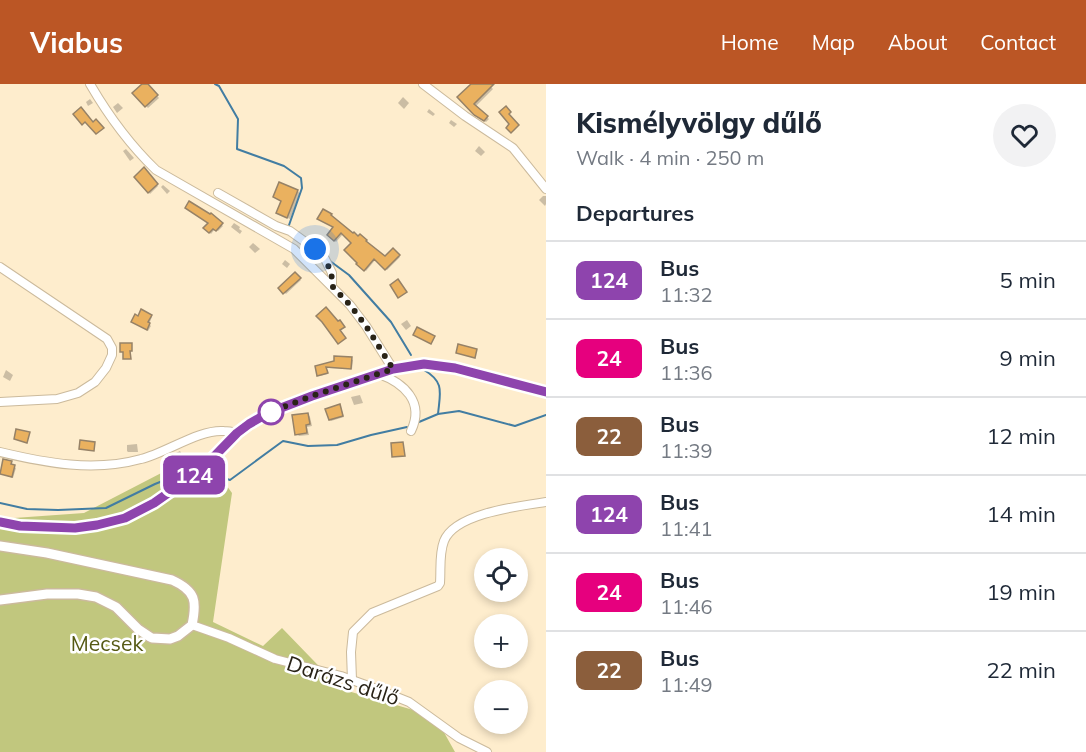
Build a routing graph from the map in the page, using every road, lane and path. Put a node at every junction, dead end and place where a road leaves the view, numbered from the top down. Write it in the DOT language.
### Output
graph roads {
  1 [pos="90,84"];
  2 [pos="423,84"];
  3 [pos="546,189"];
  4 [pos="218,193"];
  5 [pos="0,267"];
  6 [pos="332,286"];
  7 [pos="393,369"];
  8 [pos="379,374"];
  9 [pos="546,392"];
  10 [pos="0,402"];
  11 [pos="411,430"];
  12 [pos="237,433"];
  13 [pos="0,452"];
  14 [pos="546,502"];
  15 [pos="0,522"];
  16 [pos="0,546"];
  17 [pos="0,600"];
  18 [pos="192,625"];
  19 [pos="352,680"];
  20 [pos="487,752"];
  1 -- 6 [label="street"];
  2 -- 3 [label="street"];
  4 -- 6 [label="street"];
  5 -- 10 [label="street"];
  6 -- 7 [label="street"];
  7 -- 8 [label="main road"];
  7 -- 9 [label="main road"];
  8 -- 11 [label="street"];
  8 -- 12 [label="main road"];
  12 -- 13 [label="street"];
  12 -- 15 [label="main road"];
  14 -- 19 [label="street"];
  16 -- 18 [label="main road"];
  17 -- 18 [label="main road"];
  18 -- 19 [label="street, Darázs dűlő"];
  19 -- 20 [label="street, Darázs dűlő"];
}
